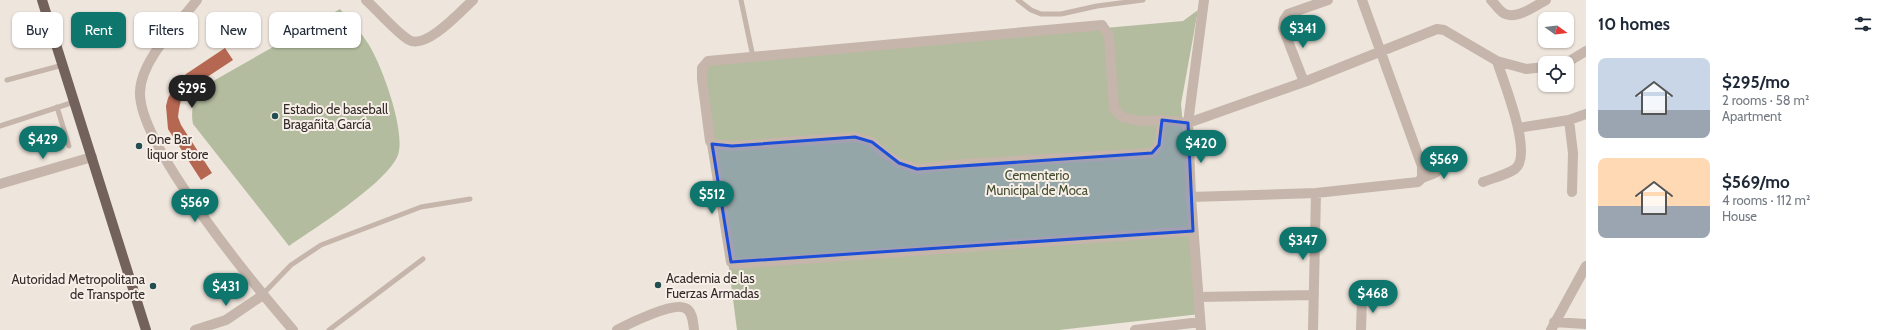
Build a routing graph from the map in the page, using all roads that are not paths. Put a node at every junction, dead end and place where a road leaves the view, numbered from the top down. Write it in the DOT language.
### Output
graph roads {
  1 [pos="197,0"];
  2 [pos="366,0"];
  3 [pos="473,0"];
  4 [pos="741,0"];
  5 [pos="1018,0"];
  6 [pos="1143,0"];
  7 [pos="1328,0"];
  8 [pos="1362,0"];
  9 [pos="1491,0"];
  10 [pos="1546,0"];
  11 [pos="44,1"];
  12 [pos="1203,1"];
  13 [pos="1586,51"];
  14 [pos="1380,53"];
  15 [pos="753,57"];
  16 [pos="1574,58"];
  17 [pos="1497,61"];
  18 [pos="63,65"];
  19 [pos="1538,68"];
  20 [pos="7,80"];
  21 [pos="1304,82"];
  22 [pos="74,102"];
  23 [pos="57,107"];
  24 [pos="1586,114"];
  25 [pos="1162,120"];
  26 [pos="1569,120"];
  27 [pos="1188,123"];
  28 [pos="0,126"];
  29 [pos="1518,128"];
  30 [pos="712,144"];
  31 [pos="69,146"];
  32 [pos="92,157"];
  33 [pos="1452,158"];
  34 [pos="1422,178"];
  35 [pos="1483,182"];
  36 [pos="0,184"];
  37 [pos="1572,192"];
  38 [pos="1316,193"];
  39 [pos="1191,197"];
  40 [pos="470,199"];
  41 [pos="1194,231"];
  42 [pos="423,259"];
  43 [pos="1586,266"];
  44 [pos="263,295"];
  45 [pos="1314,295"];
  46 [pos="1198,297"];
  47 [pos="1362,298"];
  48 [pos="1586,324"];
  49 [pos="1201,326"];
  50 [pos="1553,326"];
  51 [pos="146,330"];
  52 [pos="195,330"];
  53 [pos="293,330"];
  54 [pos="329,330"];
  55 [pos="617,330"];
  56 [pos="694,330"];
  57 [pos="1135,330"];
  58 [pos="1313,330"];
  59 [pos="1362,330"];
  1 -- 44 [label="street"];
  2 -- 3 [label="street"];
  4 -- 15 [label="lane"];
  5 -- 6 [label="lane"];
  7 -- 21 [label="street"];
  8 -- 14 [label="street"];
  9 -- 10 [label="street"];
  11 -- 18 [label="main road"];
  12 -- 27 [label="street"];
  13 -- 16 [label="street"];
  14 -- 17 [label="street"];
  14 -- 21 [label="street"];
  14 -- 34 [label="street"];
  15 -- 25 [label="street"];
  15 -- 30 [label="street"];
  17 -- 19 [label="street"];
  17 -- 29 [label="street"];
  18 -- 20 [label="lane"];
  18 -- 22 [label="main road"];
  21 -- 27 [label="street"];
  22 -- 23 [label="lane"];
  22 -- 32 [label="main road"];
  23 -- 28 [label="lane"];
  23 -- 31 [label="lane"];
  24 -- 26 [label="street"];
  25 -- 27 [label="street"];
  25 -- 30 [label="street"];
  26 -- 29 [label="street"];
  26 -- 37 [label="street"];
  27 -- 39 [label="street"];
  29 -- 35 [label="street"];
  30 -- 41 [label="street"];
  32 -- 36 [label="street"];
  32 -- 51 [label="main road"];
  33 -- 34 [label="street"];
  34 -- 38 [label="street"];
  38 -- 39 [label="street"];
  38 -- 45 [label="street"];
  39 -- 41 [label="street"];
  40 -- 44 [label="lane"];
  41 -- 46 [label="street"];
  42 -- 54 [label="lane"];
  43 -- 50 [label="street"];
  44 -- 52 [label="street"];
  44 -- 53 [label="street"];
  45 -- 46 [label="street"];
  45 -- 58 [label="street"];
  46 -- 49 [label="street"];
  47 -- 59 [label="street"];
  48 -- 50 [label="street"];
  49 -- 57 [label="street"];
  55 -- 56 [label="street"];
}
